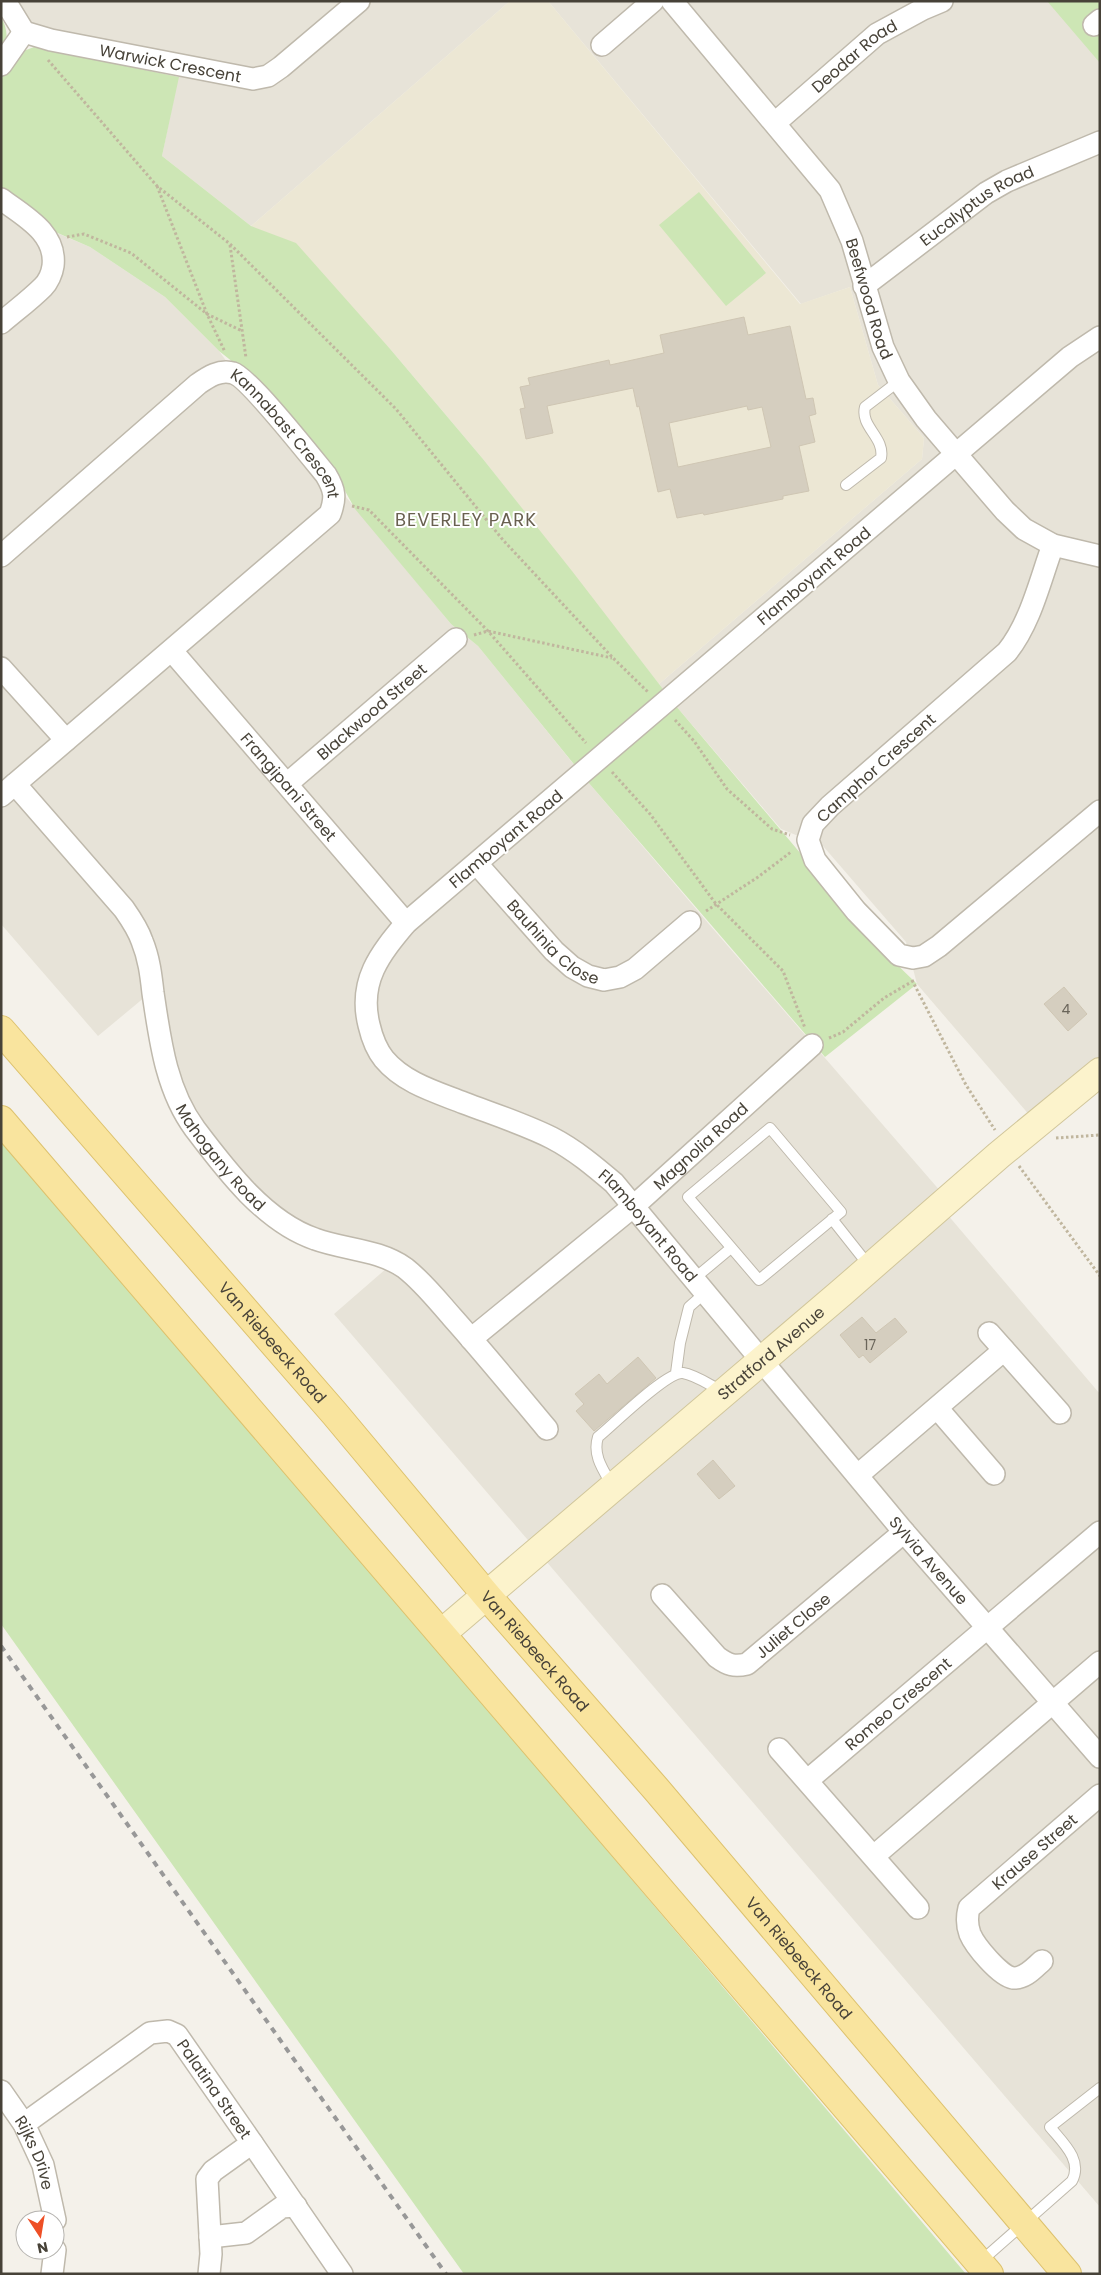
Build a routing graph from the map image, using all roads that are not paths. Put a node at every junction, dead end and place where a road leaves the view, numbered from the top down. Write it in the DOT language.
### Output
graph roads {
  1 [pos="5,1"];
  2 [pos="359,1"];
  3 [pos="653,1"];
  4 [pos="672,1"];
  5 [pos="942,1"];
  6 [pos="24,32"];
  7 [pos="602,45"];
  8 [pos="1,65"];
  9 [pos="775,123"];
  10 [pos="1100,142"];
  11 [pos="1,199"];
  12 [pos="864,286"];
  13 [pos="1,322"];
  14 [pos="1100,337"];
  15 [pos="899,380"];
  16 [pos="957,454"];
  17 [pos="846,485"];
  18 [pos="1054,545"];
  19 [pos="1,556"];
  20 [pos="1100,556"];
  21 [pos="456,639"];
  22 [pos="172,650"];
  23 [pos="1,668"];
  24 [pos="66,740"];
  25 [pos="288,783"];
  26 [pos="8,790"];
  27 [pos="1100,811"];
  28 [pos="477,864"];
  29 [pos="690,922"];
  30 [pos="406,923"];
  31 [pos="3,1035"];
  32 [pos="812,1045"];
  33 [pos="1100,1072"];
  34 [pos="1,1120"];
  35 [pos="635,1206"];
  36 [pos="832,1219"];
  37 [pos="731,1248"];
  38 [pos="871,1268"];
  39 [pos="701,1285"];
  40 [pos="989,1333"];
  41 [pos="472,1339"];
  42 [pos="1004,1350"];
  43 [pos="763,1360"];
  44 [pos="676,1373"];
  45 [pos="725,1393"];
  46 [pos="938,1409"];
  47 [pos="1060,1413"];
  48 [pos="547,1429"];
  49 [pos="994,1474"];
  50 [pos="858,1475"];
  51 [pos="613,1488"];
  52 [pos="904,1532"];
  53 [pos="1100,1532"];
  54 [pos="662,1595"];
  55 [pos="487,1596"];
  56 [pos="988,1629"];
  57 [pos="442,1633"];
  58 [pos="1100,1662"];
  59 [pos="1051,1704"];
  60 [pos="779,1748"];
  61 [pos="1100,1757"];
  62 [pos="808,1780"];
  63 [pos="1100,1795"];
  64 [pos="874,1856"];
  65 [pos="918,1908"];
  66 [pos="1042,1961"];
  67 [pos="1100,2088"];
  68 [pos="1,2092"];
  69 [pos="24,2124"];
  70 [pos="252,2142"];
  71 [pos="296,2206"];
  72 [pos="53,2210"];
  73 [pos="1024,2223"];
  74 [pos="210,2237"];
  75 [pos="54,2260"];
  76 [pos="984,2268"];
  77 [pos="52,2274"];
  78 [pos="209,2274"];
  79 [pos="342,2274"];
  80 [pos="1067,2274"];
  1 -- 6 [label="street"];
  2 -- 6 [label="street, Warwick Crescent"];
  3 -- 7 [label="street"];
  4 -- 9 [label="street, Beefwood Road"];
  5 -- 9 [label="street, Deodar Road"];
  6 -- 8 [label="street"];
  9 -- 12 [label="street, Beefwood Road"];
  10 -- 12 [label="street, Eucalyptus Road"];
  11 -- 13 [label="street"];
  12 -- 15 [label="street, Beefwood Road"];
  14 -- 16 [label="street, Flamboyant Road"];
  15 -- 16 [label="street, Beefwood Road"];
  15 -- 17 [label="lane"];
  16 -- 18 [label="street, Beefwood Road"];
  16 -- 28 [label="street, Flamboyant Road"];
  18 -- 20 [label="street, Beefwood Road"];
  18 -- 27 [label="street, Camphor Crescent"];
  19 -- 22 [label="street, Kannabast Crescent"];
  21 -- 25 [label="street, Blackwood Street"];
  22 -- 24 [label="street, Kannabast Crescent"];
  22 -- 25 [label="street, Frangipani Street"];
  23 -- 24 [label="street"];
  24 -- 26 [label="street, Kannabast Crescent"];
  25 -- 30 [label="street, Frangipani Street"];
  26 -- 41 [label="street, Mahogany Road"];
  28 -- 29 [label="street, Bauhinia Close"];
  28 -- 30 [label="street, Flamboyant Road"];
  30 -- 35 [label="street, Flamboyant Road"];
  31 -- 55 [label="main road, Van Riebeeck Road"];
  32 -- 35 [label="street, Magnolia Road"];
  33 -- 38 [label="street, Stratford Avenue"];
  34 -- 57 [label="main road"];
  35 -- 39 [label="street, Flamboyant Road"];
  35 -- 41 [label="street, Magnolia Road"];
  36 -- 37 [label="lane"];
  36 -- 37 [label="lane"];
  36 -- 38 [label="lane"];
  37 -- 39 [label="lane"];
  38 -- 43 [label="street, Stratford Avenue"];
  39 -- 43 [label="street, Flamboyant Road"];
  39 -- 44 [label="lane"];
  40 -- 42 [label="street"];
  41 -- 48 [label="street, Mahogany Road"];
  42 -- 46 [label="street"];
  42 -- 47 [label="street"];
  43 -- 45 [label="street, Stratford Avenue"];
  43 -- 50 [label="street, Sylvia Avenue"];
  44 -- 45 [label="lane"];
  44 -- 51 [label="lane"];
  45 -- 51 [label="street, Stratford Avenue"];
  46 -- 49 [label="street"];
  46 -- 50 [label="street"];
  50 -- 52 [label="street, Sylvia Avenue"];
  51 -- 55 [label="street, Stratford Avenue"];
  52 -- 54 [label="street, Juliet Close"];
  52 -- 56 [label="street, Sylvia Avenue"];
  53 -- 56 [label="street, Romeo Crescent"];
  55 -- 57 [label="street, Stratford Avenue"];
  55 -- 73 [label="main road, Van Riebeeck Road"];
  56 -- 59 [label="street, Sylvia Avenue"];
  56 -- 62 [label="street, Romeo Crescent"];
  57 -- 76 [label="main road"];
  58 -- 59 [label="street"];
  59 -- 61 [label="street, Sylvia Avenue"];
  59 -- 64 [label="street"];
  60 -- 62 [label="street"];
  62 -- 64 [label="street"];
  63 -- 66 [label="street, Krause Street"];
  64 -- 65 [label="street"];
  67 -- 73 [label="lane"];
  68 -- 69 [label="street, Rijks Drive"];
  69 -- 70 [label="street, Palatina Street"];
  69 -- 72 [label="street, Rijks Drive"];
  70 -- 71 [label="street"];
  70 -- 74 [label="street, Palatina Street"];
  71 -- 74 [label="street"];
  71 -- 79 [label="street"];
  73 -- 76 [label="lane"];
  73 -- 80 [label="main road, Van Riebeeck Road"];
  74 -- 78 [label="street, Palatina Street"];
  75 -- 77 [label="street"];
}
